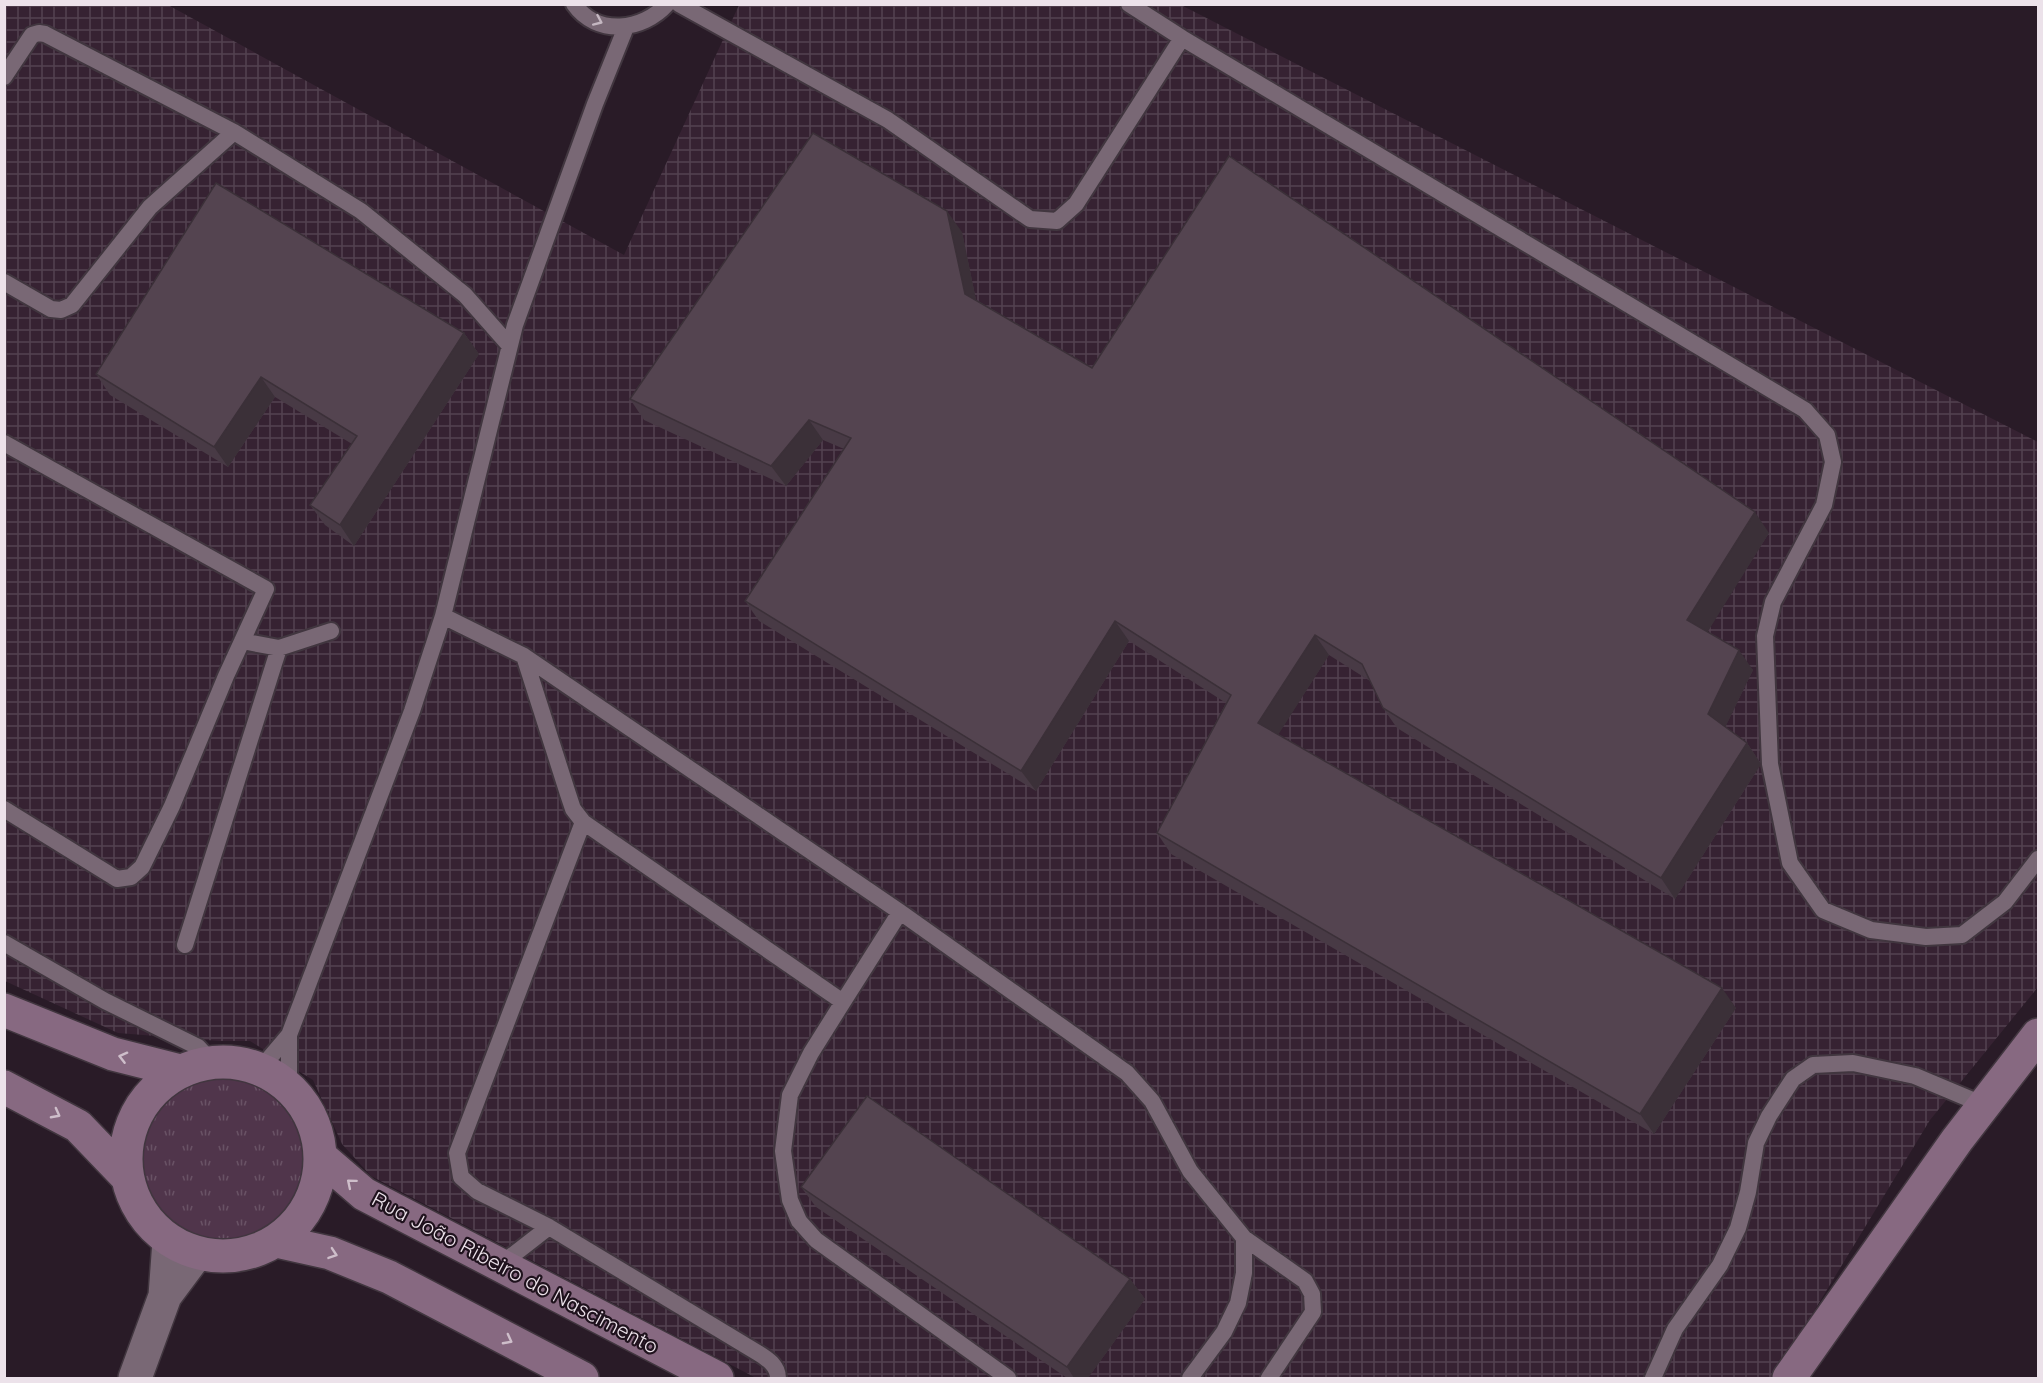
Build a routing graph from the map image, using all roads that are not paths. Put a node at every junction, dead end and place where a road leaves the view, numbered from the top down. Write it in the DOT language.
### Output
graph roads {
  1 [pos="574,4"];
  2 [pos="667,4"];
  3 [pos="679,4"];
  4 [pos="1129,4"];
  5 [pos="626,27"];
  6 [pos="1182,38"];
  7 [pos="4,77"];
  8 [pos="234,132"];
  9 [pos="4,282"];
  10 [pos="509,345"];
  11 [pos="4,443"];
  12 [pos="443,616"];
  13 [pos="331,631"];
  14 [pos="242,641"];
  15 [pos="279,648"];
  16 [pos="524,656"];
  17 [pos="4,809"];
  18 [pos="583,822"];
  19 [pos="2038,859"];
  20 [pos="900,912"];
  21 [pos="4,942"];
  22 [pos="185,945"];
  23 [pos="843,1002"];
  24 [pos="4,1010"];
  25 [pos="289,1035"];
  26 [pos="2038,1035"];
  27 [pos="197,1061"];
  28 [pos="261,1068"];
  29 [pos="289,1085"];
  30 [pos="4,1087"];
  31 [pos="1984,1106"];
  32 [pos="321,1157"];
  33 [pos="127,1177"];
  34 [pos="549,1227"];
  35 [pos="1244,1238"];
  36 [pos="276,1241"];
  37 [pos="183,1247"];
  38 [pos="500,1265"];
  39 [pos="135,1378"];
  40 [pos="582,1378"];
  41 [pos="717,1378"];
  42 [pos="778,1378"];
  43 [pos="1008,1378"];
  44 [pos="1190,1378"];
  45 [pos="1269,1378"];
  46 [pos="1653,1378"];
  47 [pos="1788,1378"];
  1 -- 5 [label="lane, one-way"];
  2 -- 5 [label="lane"];
  3 -- 6 [label="lane"];
  4 -- 6 [label="lane"];
  5 -- 10 [label="lane"];
  6 -- 19 [label="lane"];
  7 -- 8 [label="lane"];
  8 -- 9 [label="lane"];
  8 -- 10 [label="lane"];
  10 -- 12 [label="lane"];
  11 -- 14 [label="lane"];
  12 -- 16 [label="lane"];
  12 -- 25 [label="lane"];
  13 -- 15 [label="lane"];
  14 -- 15 [label="lane"];
  14 -- 17 [label="lane"];
  15 -- 22 [label="lane"];
  16 -- 18 [label="lane"];
  16 -- 20 [label="lane"];
  18 -- 23 [label="lane"];
  18 -- 34 [label="lane"];
  20 -- 23 [label="lane"];
  20 -- 35 [label="lane"];
  21 -- 27 [label="lane"];
  23 -- 43 [label="lane"];
  27 -- 24 [label="main road, one-way"];
  25 -- 28 [label="lane"];
  25 -- 29 [label="lane"];
  26 -- 31 [label="main road"];
  27 -- 28 [label="main road"];
  27 -- 33 [label="main road"];
  28 -- 29 [label="main road"];
  29 -- 32 [label="main road"];
  30 -- 33 [label="main road, one-way"];
  31 -- 46 [label="lane"];
  31 -- 47 [label="main road"];
  32 -- 36 [label="main road"];
  38 -- 32 [label="main road, Rua João Ribeiro do Nascimento, one-way"];
  33 -- 37 [label="main road"];
  34 -- 38 [label="lane"];
  34 -- 42 [label="lane"];
  35 -- 44 [label="lane"];
  35 -- 45 [label="lane"];
  36 -- 37 [label="main road"];
  36 -- 40 [label="main road, one-way"];
  37 -- 39 [label="street"];
  38 -- 41 [label="main road, Rua João Ribeiro do Nascimento"];
}
